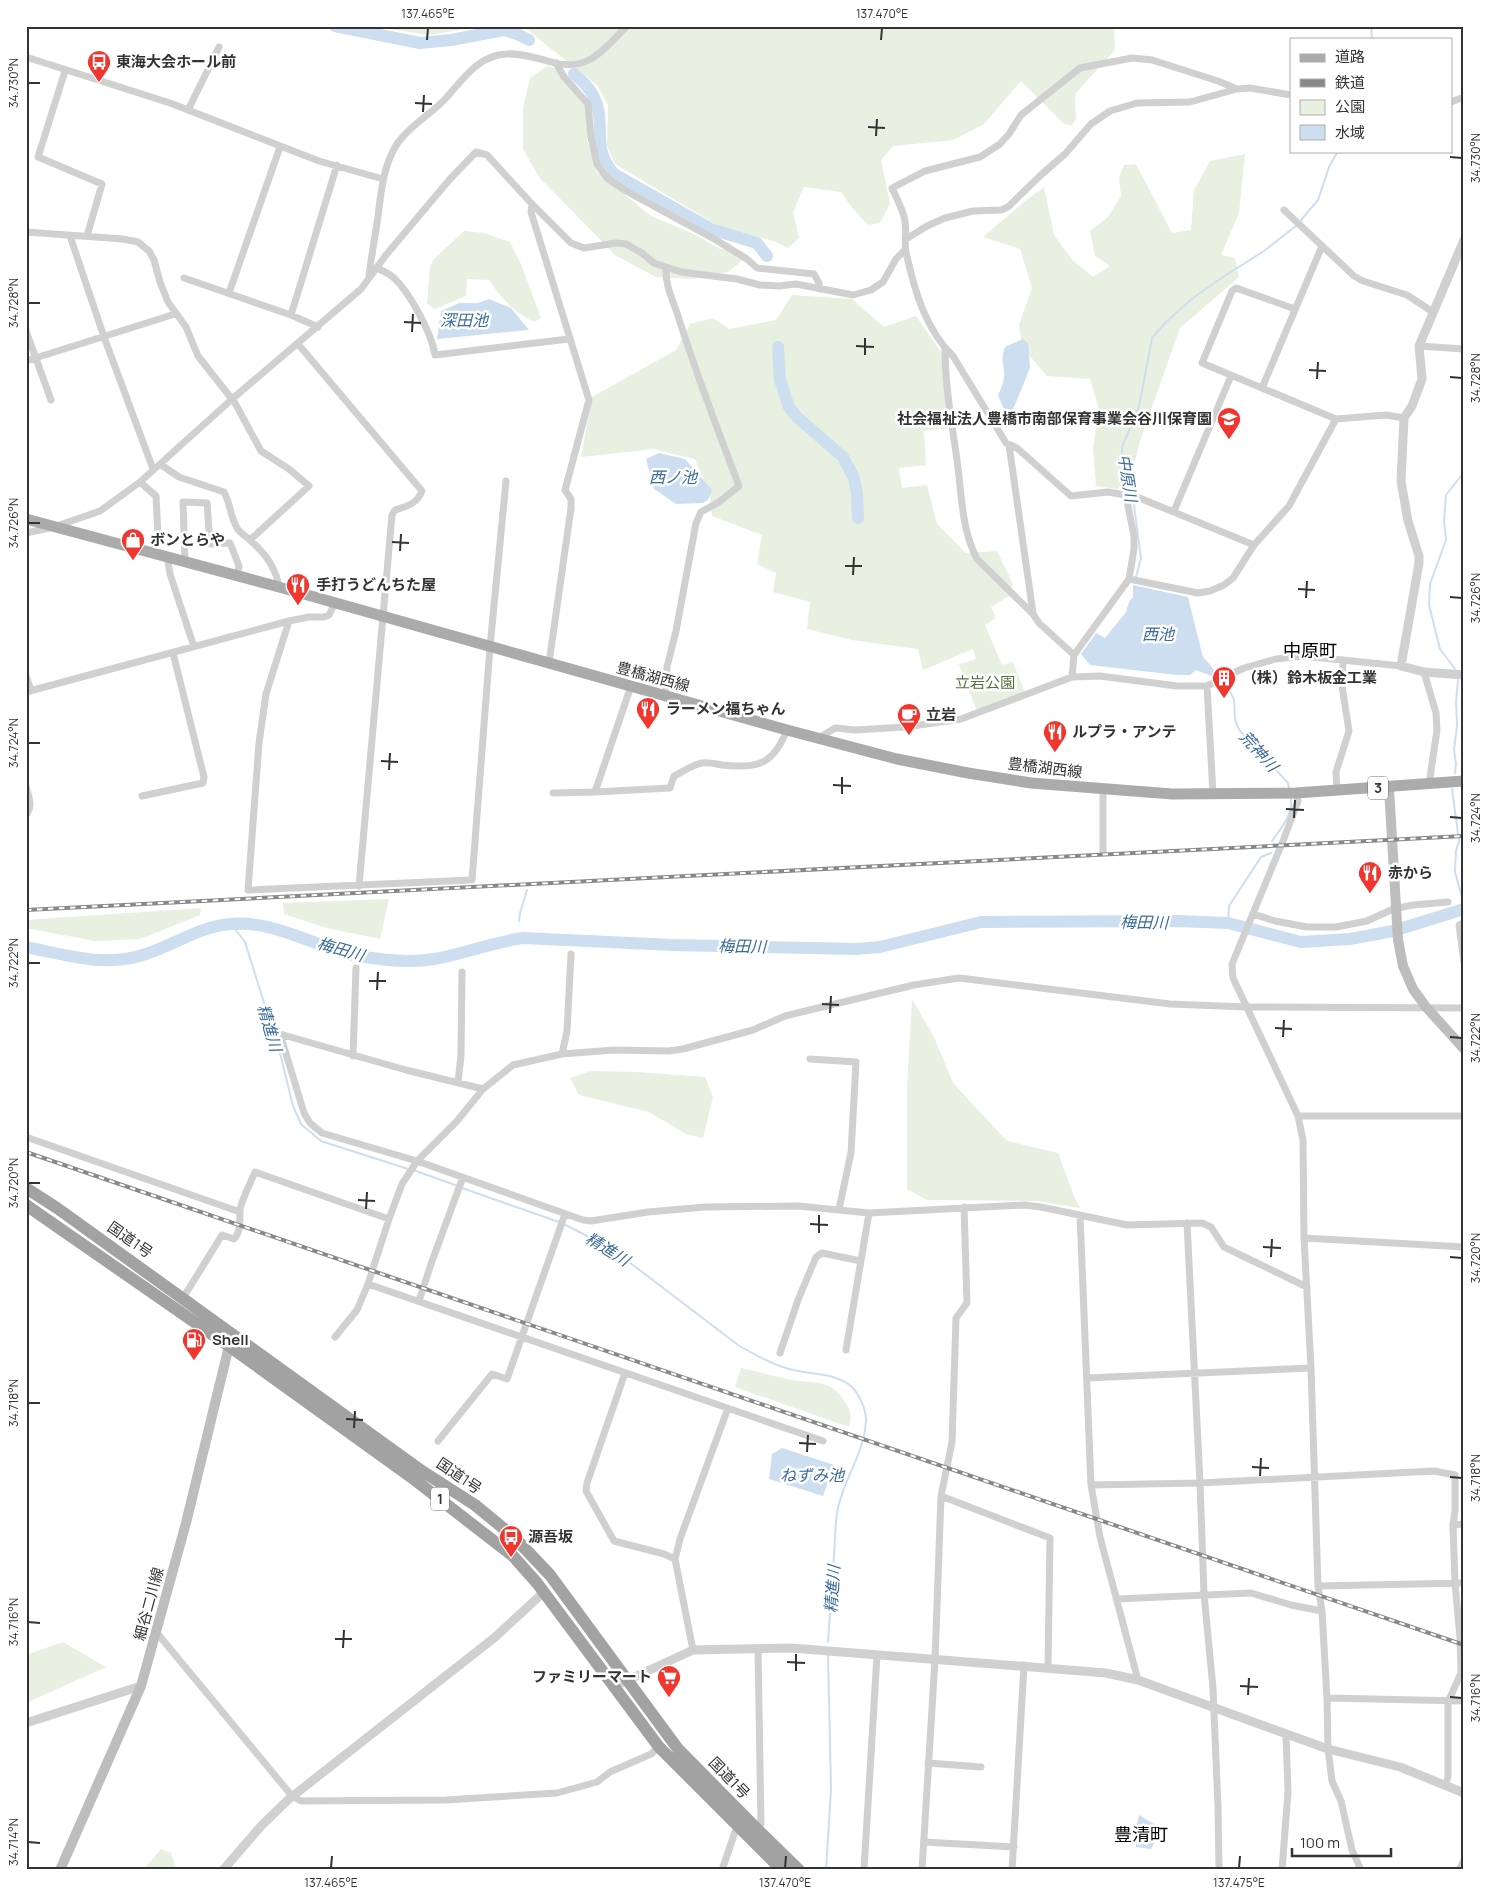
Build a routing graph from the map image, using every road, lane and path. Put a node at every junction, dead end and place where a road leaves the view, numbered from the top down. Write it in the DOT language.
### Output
graph roads {
  1 [pos="627,26"];
  2 [pos="219,47"];
  3 [pos="26,57"];
  4 [pos="556,63"];
  5 [pos="64,71"];
  6 [pos="1236,89"];
  7 [pos="1290,95"];
  8 [pos="1464,97"];
  9 [pos="1452,102"];
  10 [pos="188,110"];
  11 [pos="280,147"];
  12 [pos="337,165"];
  13 [pos="384,179"];
  14 [pos="532,204"];
  15 [pos="1284,210"];
  16 [pos="26,232"];
  17 [pos="70,236"];
  18 [pos="87,236"];
  19 [pos="906,239"];
  20 [pos="1464,240"];
  21 [pos="1322,246"];
  22 [pos="905,250"];
  23 [pos="377,268"];
  24 [pos="666,268"];
  25 [pos="369,277"];
  26 [pos="184,278"];
  27 [pos="820,289"];
  28 [pos="229,293"];
  29 [pos="1295,309"];
  30 [pos="1432,312"];
  31 [pos="175,314"];
  32 [pos="291,315"];
  33 [pos="318,327"];
  34 [pos="26,331"];
  35 [pos="104,337"];
  36 [pos="569,339"];
  37 [pos="298,344"];
  38 [pos="1419,346"];
  39 [pos="945,349"];
  40 [pos="1464,349"];
  41 [pos="36,359"];
  42 [pos="26,361"];
  43 [pos="1231,376"];
  44 [pos="1262,388"];
  45 [pos="51,400"];
  46 [pos="231,400"];
  47 [pos="1404,418"];
  48 [pos="1336,419"];
  49 [pos="1009,445"];
  50 [pos="160,464"];
  51 [pos="154,469"];
  52 [pos="506,481"];
  53 [pos="140,482"];
  54 [pos="1131,496"];
  55 [pos="1174,510"];
  56 [pos="26,519"];
  57 [pos="54,527"];
  58 [pos="26,533"];
  59 [pos="250,540"];
  60 [pos="1254,545"];
  61 [pos="154,553"];
  62 [pos="167,556"];
  63 [pos="185,561"];
  64 [pos="237,575"];
  65 [pos="1133,580"];
  66 [pos="279,587"];
  67 [pos="335,602"];
  68 [pos="1033,614"];
  69 [pos="383,616"];
  70 [pos="289,621"];
  71 [pos="194,647"];
  72 [pos="490,647"];
  73 [pos="173,653"];
  74 [pos="1074,655"];
  75 [pos="1343,660"];
  76 [pos="549,663"];
  77 [pos="1401,666"];
  78 [pos="1424,672"];
  79 [pos="1464,675"];
  80 [pos="26,676"];
  81 [pos="1072,677"];
  82 [pos="630,686"];
  83 [pos="1207,686"];
  84 [pos="29,691"];
  85 [pos="666,695"];
  86 [pos="787,730"];
  87 [pos="819,738"];
  88 [pos="1464,781"];
  89 [pos="1429,784"];
  90 [pos="26,787"];
  91 [pos="1388,788"];
  92 [pos="1103,789"];
  93 [pos="1337,791"];
  94 [pos="595,792"];
  95 [pos="553,793"];
  96 [pos="1291,793"];
  97 [pos="1213,794"];
  98 [pos="142,796"];
  99 [pos="26,815"];
  100 [pos="1103,852"];
  101 [pos="359,886"];
  102 [pos="1448,902"];
  103 [pos="1396,910"];
  104 [pos="1252,916"];
  105 [pos="1464,922"];
  106 [pos="571,954"];
  107 [pos="1464,962"];
  108 [pos="356,968"];
  109 [pos="462,972"];
  110 [pos="1246,1007"];
  111 [pos="1426,1008"];
  112 [pos="1464,1008"];
  113 [pos="1464,1049"];
  114 [pos="562,1054"];
  115 [pos="353,1056"];
  116 [pos="810,1059"];
  117 [pos="458,1082"];
  118 [pos="483,1088"];
  119 [pos="1298,1116"];
  120 [pos="1464,1116"];
  121 [pos="26,1137"];
  122 [pos="416,1162"];
  123 [pos="463,1178"];
  124 [pos="26,1188"];
  125 [pos="26,1205"];
  126 [pos="964,1207"];
  127 [pos="839,1209"];
  128 [pos="240,1212"];
  129 [pos="869,1213"];
  130 [pos="565,1214"];
  131 [pos="1080,1215"];
  132 [pos="389,1219"];
  133 [pos="1187,1223"];
  134 [pos="1304,1238"];
  135 [pos="1464,1247"];
  136 [pos="861,1261"];
  137 [pos="368,1284"];
  138 [pos="1307,1287"];
  139 [pos="183,1298"];
  140 [pos="419,1301"];
  141 [pos="335,1337"];
  142 [pos="522,1337"];
  143 [pos="233,1341"];
  144 [pos="846,1350"];
  145 [pos="780,1352"];
  146 [pos="1311,1368"];
  147 [pos="625,1373"];
  148 [pos="1194,1373"];
  149 [pos="1087,1378"];
  150 [pos="728,1408"];
  151 [pos="438,1441"];
  152 [pos="823,1442"];
  153 [pos="1314,1477"];
  154 [pos="1200,1483"];
  155 [pos="1091,1485"];
  156 [pos="941,1496"];
  157 [pos="1453,1524"];
  158 [pos="1464,1524"];
  159 [pos="675,1559"];
  160 [pos="1455,1583"];
  161 [pos="1464,1583"];
  162 [pos="1318,1586"];
  163 [pos="544,1592"];
  164 [pos="1204,1594"];
  165 [pos="1117,1599"];
  166 [pos="1322,1612"];
  167 [pos="157,1633"];
  168 [pos="758,1649"];
  169 [pos="693,1650"];
  170 [pos="877,1655"];
  171 [pos="935,1660"];
  172 [pos="1024,1665"];
  173 [pos="1048,1668"];
  174 [pos="1138,1680"];
  175 [pos="620,1683"];
  176 [pos="141,1686"];
  177 [pos="1327,1698"];
  178 [pos="1464,1701"];
  179 [pos="1448,1702"];
  180 [pos="1213,1708"];
  181 [pos="26,1722"];
  182 [pos="1286,1734"];
  183 [pos="659,1747"];
  184 [pos="1328,1749"];
  185 [pos="928,1764"];
  186 [pos="981,1767"];
  187 [pos="1446,1786"];
  188 [pos="1464,1793"];
  189 [pos="292,1796"];
  190 [pos="737,1826"];
  191 [pos="756,1828"];
  192 [pos="924,1842"];
  193 [pos="1014,1848"];
  194 [pos="1464,1860"];
  195 [pos="60,1870"];
  196 [pos="222,1870"];
  197 [pos="722,1870"];
  198 [pos="782,1870"];
  199 [pos="799,1870"];
  200 [pos="864,1870"];
  201 [pos="922,1870"];
  202 [pos="1012,1870"];
  203 [pos="1218,1870"];
  204 [pos="1282,1870"];
  205 [pos="1361,1870"];
  206 [pos="1459,1870"];
  1 -- 4 [label="street"];
  2 -- 10 [label="street"];
  3 -- 5 [label="street"];
  4 -- 13 [label="street"];
  4 -- 27 [label="street"];
  5 -- 10 [label="street"];
  5 -- 18 [label="street"];
  6 -- 7 [label="street"];
  6 -- 19 [label="street"];
  6 -- 19 [label="street"];
  8 -- 9 [label="street"];
  10 -- 11 [label="street"];
  11 -- 12 [label="street"];
  11 -- 28 [label="street"];
  12 -- 13 [label="street"];
  12 -- 32 [label="street"];
  13 -- 25 [label="street"];
  14 -- 23 [label="street"];
  14 -- 24 [label="street"];
  14 -- 36 [label="street"];
  15 -- 21 [label="street"];
  16 -- 17 [label="street"];
  17 -- 18 [label="street"];
  17 -- 35 [label="street"];
  18 -- 31 [label="street"];
  19 -- 22 [label="street"];
  20 -- 30 [label="street"];
  21 -- 29 [label="street"];
  21 -- 30 [label="street"];
  22 -- 27 [label="street"];
  22 -- 39 [label="street"];
  23 -- 25 [label="street"];
  23 -- 36 [label="street"];
  24 -- 27 [label="street"];
  24 -- 85 [label="street"];
  25 -- 33 [label="street"];
  26 -- 28 [label="street"];
  28 -- 32 [label="street"];
  29 -- 43 [label="street"];
  29 -- 44 [label="street"];
  30 -- 38 [label="street"];
  31 -- 35 [label="street"];
  31 -- 46 [label="street"];
  32 -- 33 [label="street"];
  33 -- 37 [label="street"];
  34 -- 41 [label="street"];
  35 -- 41 [label="street"];
  35 -- 51 [label="street"];
  36 -- 76 [label="street"];
  37 -- 46 [label="street"];
  37 -- 69 [label="street"];
  38 -- 40 [label="street"];
  38 -- 47 [label="street"];
  39 -- 49 [label="street"];
  39 -- 68 [label="street"];
  41 -- 42 [label="street"];
  41 -- 45 [label="street"];
  43 -- 44 [label="street"];
  43 -- 55 [label="street"];
  44 -- 48 [label="street"];
  46 -- 50 [label="street"];
  46 -- 59 [label="street"];
  47 -- 48 [label="street"];
  47 -- 77 [label="street"];
  48 -- 60 [label="street"];
  49 -- 54 [label="street"];
  49 -- 68 [label="street"];
  50 -- 51 [label="street"];
  50 -- 59 [label="street"];
  51 -- 53 [label="street"];
  52 -- 72 [label="street"];
  53 -- 57 [label="street"];
  53 -- 61 [label="street"];
  54 -- 55 [label="street"];
  54 -- 65 [label="street"];
  55 -- 60 [label="street"];
  56 -- 57 [label="main road, 豊橋湖西線 / 3"];
  57 -- 58 [label="street"];
  57 -- 61 [label="main road, 豊橋湖西線 / 3"];
  59 -- 66 [label="street"];
  60 -- 65 [label="street"];
  61 -- 62 [label="main road, 豊橋湖西線 / 3"];
  62 -- 63 [label="main road, 豊橋湖西線 / 3"];
  62 -- 71 [label="street"];
  63 -- 64 [label="main road, 豊橋湖西線 / 3"];
  63 -- 64 [label="street"];
  64 -- 66 [label="main road, 豊橋湖西線 / 3"];
  65 -- 74 [label="street"];
  66 -- 67 [label="main road, 豊橋湖西線 / 3"];
  67 -- 69 [label="main road, 豊橋湖西線 / 3"];
  67 -- 70 [label="street"];
  68 -- 74 [label="street"];
  69 -- 72 [label="main road, 豊橋湖西線 / 3"];
  69 -- 101 [label="street"];
  70 -- 71 [label="street"];
  70 -- 101 [label="street"];
  71 -- 73 [label="street"];
  72 -- 76 [label="main road, 豊橋湖西線 / 3"];
  72 -- 101 [label="street"];
  73 -- 84 [label="street"];
  73 -- 98 [label="street"];
  74 -- 81 [label="street"];
  75 -- 77 [label="street"];
  75 -- 83 [label="street"];
  75 -- 93 [label="street"];
  76 -- 82 [label="main road, 豊橋湖西線 / 3"];
  77 -- 78 [label="street"];
  78 -- 79 [label="street"];
  78 -- 89 [label="street"];
  80 -- 84 [label="street"];
  81 -- 83 [label="street"];
  81 -- 87 [label="street"];
  82 -- 85 [label="main road, 豊橋湖西線 / 3"];
  82 -- 94 [label="street"];
  83 -- 97 [label="street"];
  85 -- 86 [label="main road, 豊橋湖西線 / 3"];
  86 -- 87 [label="main road, 豊橋湖西線 / 3"];
  86 -- 94 [label="street"];
  87 -- 92 [label="main road, 豊橋湖西線 / 3"];
  88 -- 89 [label="main road, 豊橋湖西線 / 3"];
  89 -- 91 [label="main road, 豊橋湖西線 / 3"];
  90 -- 99 [label="street"];
  91 -- 93 [label="main road, 豊橋湖西線 / 3"];
  91 -- 103 [label="main road"];
  92 -- 97 [label="main road, 豊橋湖西線 / 3"];
  92 -- 100 [label="street"];
  93 -- 96 [label="main road, 豊橋湖西線 / 3"];
  94 -- 95 [label="street"];
  96 -- 97 [label="main road, 豊橋湖西線 / 3"];
  96 -- 104 [label="street"];
  102 -- 103 [label="street"];
  103 -- 104 [label="street"];
  103 -- 111 [label="main road"];
  104 -- 110 [label="street"];
  105 -- 107 [label="street"];
  106 -- 114 [label="street"];
  108 -- 115 [label="street"];
  109 -- 117 [label="street"];
  110 -- 111 [label="street"];
  110 -- 114 [label="street"];
  110 -- 119 [label="street"];
  111 -- 112 [label="street"];
  111 -- 113 [label="main road"];
  114 -- 118 [label="street"];
  115 -- 117 [label="street"];
  115 -- 122 [label="street"];
  116 -- 127 [label="street"];
  117 -- 118 [label="street"];
  118 -- 122 [label="street"];
  119 -- 120 [label="street"];
  119 -- 134 [label="street"];
  121 -- 128 [label="street"];
  122 -- 123 [label="street"];
  122 -- 132 [label="street"];
  123 -- 130 [label="street"];
  123 -- 140 [label="street"];
  124 -- 139 [label="highway, 国道1号 / 1"];
  125 -- 143 [label="highway, 国道1号 / 1"];
  126 -- 129 [label="street"];
  126 -- 131 [label="street"];
  126 -- 156 [label="street"];
  127 -- 129 [label="street"];
  127 -- 130 [label="street"];
  128 -- 132 [label="street"];
  128 -- 139 [label="street"];
  129 -- 136 [label="street"];
  130 -- 142 [label="street"];
  131 -- 133 [label="street"];
  131 -- 149 [label="street"];
  132 -- 137 [label="street"];
  133 -- 138 [label="street"];
  133 -- 148 [label="street"];
  134 -- 135 [label="street"];
  134 -- 138 [label="street"];
  136 -- 144 [label="street"];
  136 -- 145 [label="street"];
  137 -- 140 [label="street"];
  137 -- 141 [label="street"];
  138 -- 146 [label="street"];
  139 -- 143 [label="highway, 国道1号 / 1"];
  140 -- 142 [label="street"];
  142 -- 147 [label="street"];
  142 -- 151 [label="street"];
  143 -- 163 [label="highway, 国道1号 / 1"];
  143 -- 167 [label="main road, 細谷二川線"];
  143 -- 175 [label="highway, 国道1号 / 1"];
  146 -- 148 [label="street"];
  146 -- 153 [label="street"];
  147 -- 150 [label="street"];
  147 -- 159 [label="street"];
  148 -- 149 [label="street"];
  148 -- 154 [label="street"];
  149 -- 155 [label="street"];
  150 -- 152 [label="street"];
  150 -- 159 [label="street"];
  153 -- 154 [label="street"];
  153 -- 157 [label="street"];
  153 -- 162 [label="street"];
  154 -- 155 [label="street"];
  154 -- 164 [label="street"];
  155 -- 165 [label="street"];
  156 -- 171 [label="street"];
  156 -- 173 [label="street"];
  157 -- 158 [label="street"];
  157 -- 160 [label="street"];
  159 -- 169 [label="street"];
  160 -- 161 [label="street"];
  160 -- 162 [label="street"];
  160 -- 179 [label="street"];
  162 -- 166 [label="street"];
  163 -- 175 [label="highway, 国道1号 / 1"];
  163 -- 189 [label="street"];
  164 -- 165 [label="street"];
  164 -- 166 [label="street"];
  164 -- 180 [label="street"];
  165 -- 174 [label="street"];
  166 -- 177 [label="street"];
  167 -- 176 [label="main road, 細谷二川線"];
  167 -- 189 [label="street"];
  168 -- 169 [label="street"];
  168 -- 170 [label="street"];
  168 -- 191 [label="street"];
  169 -- 175 [label="street"];
  170 -- 171 [label="street"];
  170 -- 200 [label="street"];
  171 -- 172 [label="street"];
  171 -- 185 [label="street"];
  172 -- 173 [label="street"];
  172 -- 193 [label="street"];
  173 -- 174 [label="street"];
  174 -- 180 [label="street"];
  175 -- 183 [label="highway, 国道1号 / 1"];
  175 -- 191 [label="highway, 国道1号 / 1"];
  176 -- 181 [label="street"];
  176 -- 195 [label="main road, 細谷二川線"];
  177 -- 179 [label="street"];
  177 -- 184 [label="street"];
  178 -- 179 [label="street"];
  179 -- 187 [label="street"];
  180 -- 182 [label="street"];
  180 -- 203 [label="street"];
  182 -- 184 [label="street"];
  182 -- 204 [label="street"];
  183 -- 189 [label="street"];
  183 -- 190 [label="highway, 国道1号 / 1"];
  184 -- 187 [label="street"];
  184 -- 205 [label="street"];
  185 -- 186 [label="street"];
  185 -- 192 [label="street"];
  187 -- 188 [label="street"];
  189 -- 196 [label="street"];
  190 -- 197 [label="street"];
  190 -- 198 [label="highway, 国道1号 / 1"];
  191 -- 199 [label="highway, 国道1号 / 1"];
  192 -- 193 [label="street"];
  192 -- 201 [label="street"];
  193 -- 202 [label="street"];
  194 -- 206 [label="street"];
}
